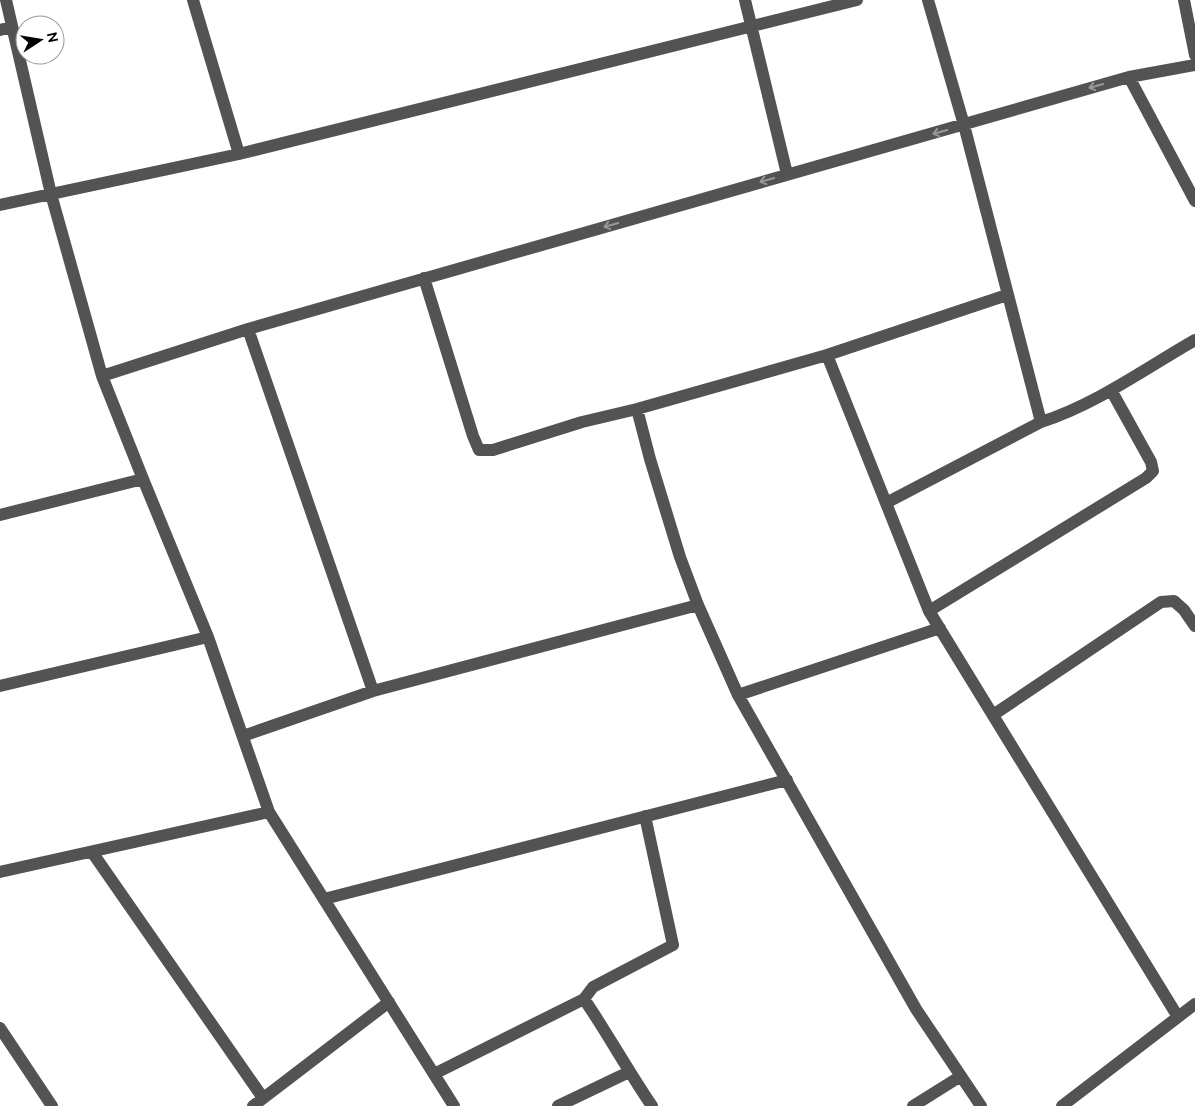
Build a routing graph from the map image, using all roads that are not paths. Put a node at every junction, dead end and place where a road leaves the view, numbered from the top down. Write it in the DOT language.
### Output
graph roads {
  1 [pos="6,0"];
  2 [pos="193,0"];
  3 [pos="745,0"];
  4 [pos="857,0"];
  5 [pos="928,0"];
  6 [pos="1184,0"];
  7 [pos="752,26"];
  8 [pos="6,28"];
  9 [pos="1195,55"];
  10 [pos="1195,65"];
  11 [pos="1129,77"];
  12 [pos="964,125"];
  13 [pos="239,154"];
  14 [pos="787,174"];
  15 [pos="51,194"];
  16 [pos="1195,201"];
  17 [pos="0,205"];
  18 [pos="424,278"];
  19 [pos="1007,295"];
  20 [pos="248,329"];
  21 [pos="1195,340"];
  22 [pos="827,355"];
  23 [pos="102,376"];
  24 [pos="1111,390"];
  25 [pos="638,409"];
  26 [pos="1041,422"];
  27 [pos="143,479"];
  28 [pos="886,503"];
  29 [pos="0,515"];
  30 [pos="698,605"];
  31 [pos="929,611"];
  32 [pos="1195,626"];
  33 [pos="940,628"];
  34 [pos="208,637"];
  35 [pos="0,686"];
  36 [pos="373,691"];
  37 [pos="738,695"];
  38 [pos="993,716"];
  39 [pos="243,736"];
  40 [pos="787,780"];
  41 [pos="269,812"];
  42 [pos="645,816"];
  43 [pos="92,852"];
  44 [pos="0,872"];
  45 [pos="324,899"];
  46 [pos="584,999"];
  47 [pos="389,1002"];
  48 [pos="1195,1004"];
  49 [pos="1178,1017"];
  50 [pos="0,1028"];
  51 [pos="629,1072"];
  52 [pos="434,1074"];
  53 [pos="961,1076"];
  54 [pos="258,1102"];
  55 [pos="52,1106"];
  56 [pos="454,1106"];
  57 [pos="558,1106"];
  58 [pos="652,1106"];
  59 [pos="914,1106"];
  60 [pos="981,1106"];
  61 [pos="1062,1106"];
  1 -- 8 [label="street"];
  2 -- 13 [label="street"];
  3 -- 7 [label="street"];
  4 -- 7 [label="street"];
  5 -- 12 [label="street"];
  6 -- 9 [label="street"];
  7 -- 13 [label="street"];
  7 -- 14 [label="street"];
  8 -- 15 [label="street"];
  10 -- 11 [label="street"];
  11 -- 12 [label="street, one-way"];
  11 -- 16 [label="street"];
  12 -- 14 [label="street, one-way"];
  12 -- 19 [label="street"];
  13 -- 15 [label="street"];
  14 -- 18 [label="street, one-way"];
  15 -- 17 [label="street"];
  15 -- 23 [label="street"];
  18 -- 20 [label="street"];
  18 -- 25 [label="street"];
  19 -- 22 [label="street"];
  19 -- 26 [label="street"];
  20 -- 23 [label="street"];
  20 -- 36 [label="street"];
  21 -- 24 [label="street"];
  22 -- 25 [label="street"];
  22 -- 28 [label="street"];
  23 -- 27 [label="street"];
  24 -- 26 [label="street"];
  24 -- 31 [label="street"];
  25 -- 30 [label="street"];
  26 -- 28 [label="street"];
  27 -- 29 [label="street"];
  27 -- 34 [label="street"];
  28 -- 31 [label="street"];
  30 -- 36 [label="street"];
  30 -- 37 [label="street"];
  31 -- 33 [label="street"];
  32 -- 38 [label="street"];
  33 -- 37 [label="street"];
  33 -- 38 [label="street"];
  34 -- 35 [label="street"];
  34 -- 39 [label="street"];
  36 -- 39 [label="street"];
  37 -- 40 [label="street"];
  38 -- 49 [label="street"];
  39 -- 41 [label="street"];
  40 -- 42 [label="street"];
  40 -- 53 [label="street"];
  41 -- 43 [label="street"];
  41 -- 45 [label="street"];
  42 -- 45 [label="street"];
  42 -- 46 [label="street"];
  43 -- 44 [label="street"];
  43 -- 54 [label="street"];
  45 -- 47 [label="street"];
  46 -- 51 [label="street"];
  46 -- 52 [label="street"];
  47 -- 52 [label="street"];
  47 -- 54 [label="street"];
  48 -- 49 [label="street"];
  49 -- 61 [label="street"];
  50 -- 55 [label="street"];
  51 -- 57 [label="street"];
  51 -- 58 [label="street"];
  52 -- 56 [label="street"];
  53 -- 59 [label="street"];
  53 -- 60 [label="street"];
}
